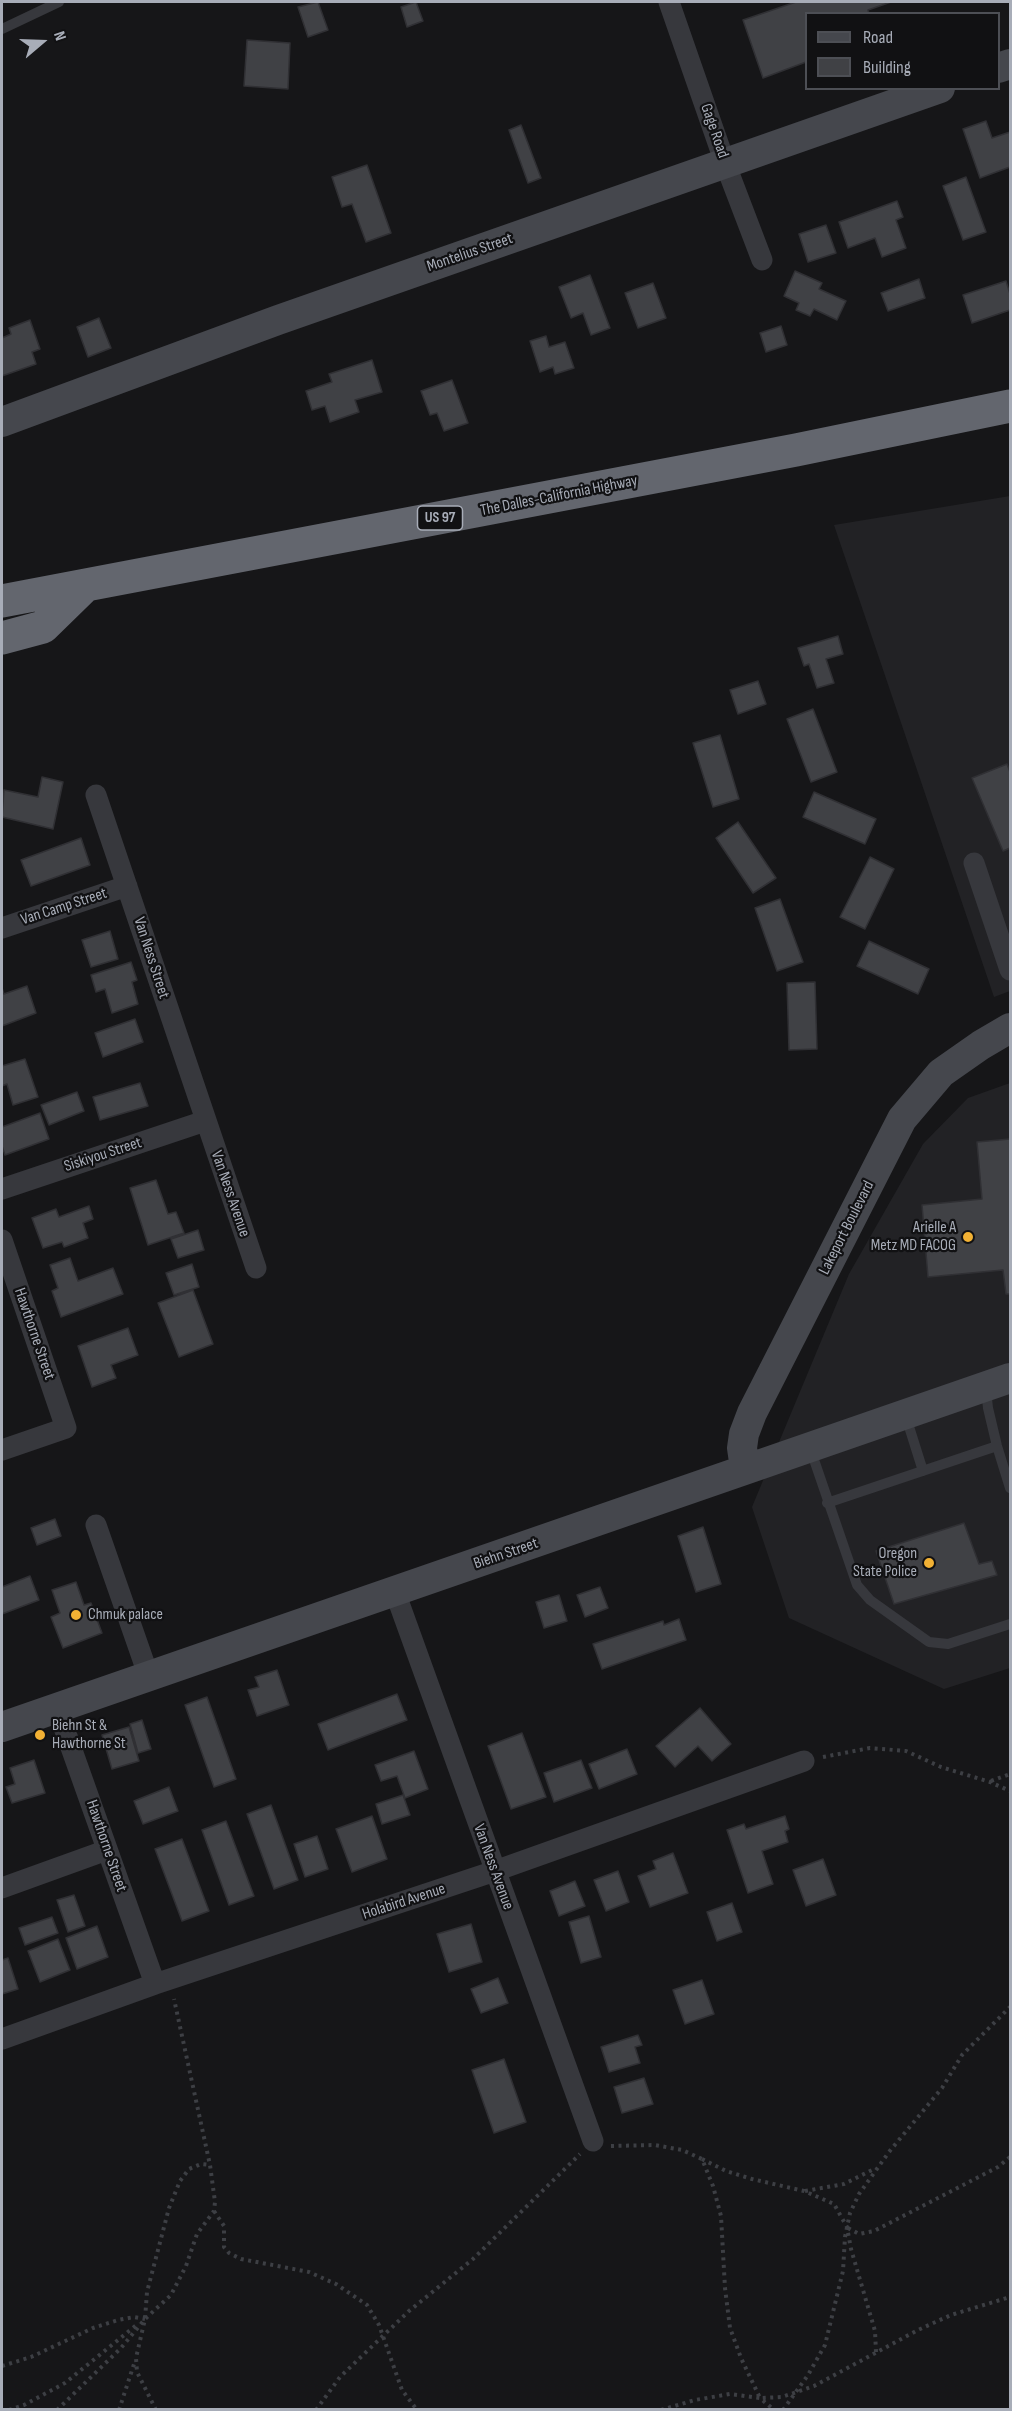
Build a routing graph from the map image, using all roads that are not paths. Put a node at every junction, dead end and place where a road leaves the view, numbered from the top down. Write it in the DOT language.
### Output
graph roads {
  1 [pos="59,2"];
  2 [pos="669,2"];
  3 [pos="2,29"];
  4 [pos="934,90"];
  5 [pos="725,163"];
  6 [pos="762,260"];
  7 [pos="1011,406"];
  8 [pos="2,422"];
  9 [pos="85,586"];
  10 [pos="2,601"];
  11 [pos="2,638"];
  12 [pos="96,795"];
  13 [pos="974,862"];
  14 [pos="128,886"];
  15 [pos="2,928"];
  16 [pos="1011,970"];
  17 [pos="1011,1028"];
  18 [pos="205,1121"];
  19 [pos="2,1189"];
  20 [pos="2,1240"];
  21 [pos="256,1268"];
  22 [pos="998,1382"];
  23 [pos="905,1415"];
  24 [pos="997,1446"];
  25 [pos="810,1448"];
  26 [pos="2,1450"];
  27 [pos="745,1469"];
  28 [pos="923,1471"];
  29 [pos="1011,1488"];
  30 [pos="827,1503"];
  31 [pos="96,1524"];
  32 [pos="395,1592"];
  33 [pos="1011,1624"];
  34 [pos="148,1677"];
  35 [pos="57,1708"];
  36 [pos="2,1727"];
  37 [pos="804,1761"];
  38 [pos="107,1850"];
  39 [pos="495,1872"];
  40 [pos="2,1888"];
  41 [pos="162,1982"];
  42 [pos="2,2038"];
  43 [pos="593,2141"];
  1 -- 3 [label="lane"];
  2 -- 5 [label="street, Gage Road"];
  4 -- 5 [label="street, Montelius Street"];
  5 -- 6 [label="street, Gage Road"];
  5 -- 8 [label="street, Montelius Street"];
  7 -- 9 [label="highway, The Dalles-California Highway / US 97"];
  9 -- 10 [label="highway, The Dalles-California Highway / US 97"];
  9 -- 11 [label="highway"];
  12 -- 14 [label="street, Van Ness Street"];
  13 -- 16 [label="street"];
  14 -- 15 [label="street, Van Camp Street"];
  14 -- 18 [label="street, Van Ness Street"];
  17 -- 27 [label="street, Lakeport Boulevard"];
  18 -- 19 [label="street, Siskiyou Street"];
  18 -- 21 [label="street, Van Ness Avenue"];
  20 -- 26 [label="street, Hawthorne Street"];
  22 -- 23 [label="street, Biehn Street"];
  22 -- 24 [label="lane"];
  23 -- 25 [label="street, Biehn Street"];
  23 -- 28 [label="lane"];
  24 -- 28 [label="lane"];
  24 -- 29 [label="lane"];
  25 -- 27 [label="street, Biehn Street"];
  25 -- 30 [label="lane"];
  27 -- 32 [label="street, Biehn Street"];
  28 -- 30 [label="lane"];
  30 -- 33 [label="lane"];
  31 -- 34 [label="street"];
  32 -- 34 [label="street, Biehn Street"];
  32 -- 39 [label="street, Van Ness Avenue"];
  34 -- 35 [label="street, Biehn Street"];
  35 -- 36 [label="street, Biehn Street"];
  35 -- 38 [label="street, Hawthorne Street"];
  37 -- 39 [label="street, Holabird Avenue"];
  38 -- 40 [label="street"];
  38 -- 41 [label="street, Hawthorne Street"];
  39 -- 41 [label="street, Holabird Avenue"];
  39 -- 43 [label="street, Van Ness Avenue"];
  41 -- 42 [label="street, Holabird Avenue"];
}
